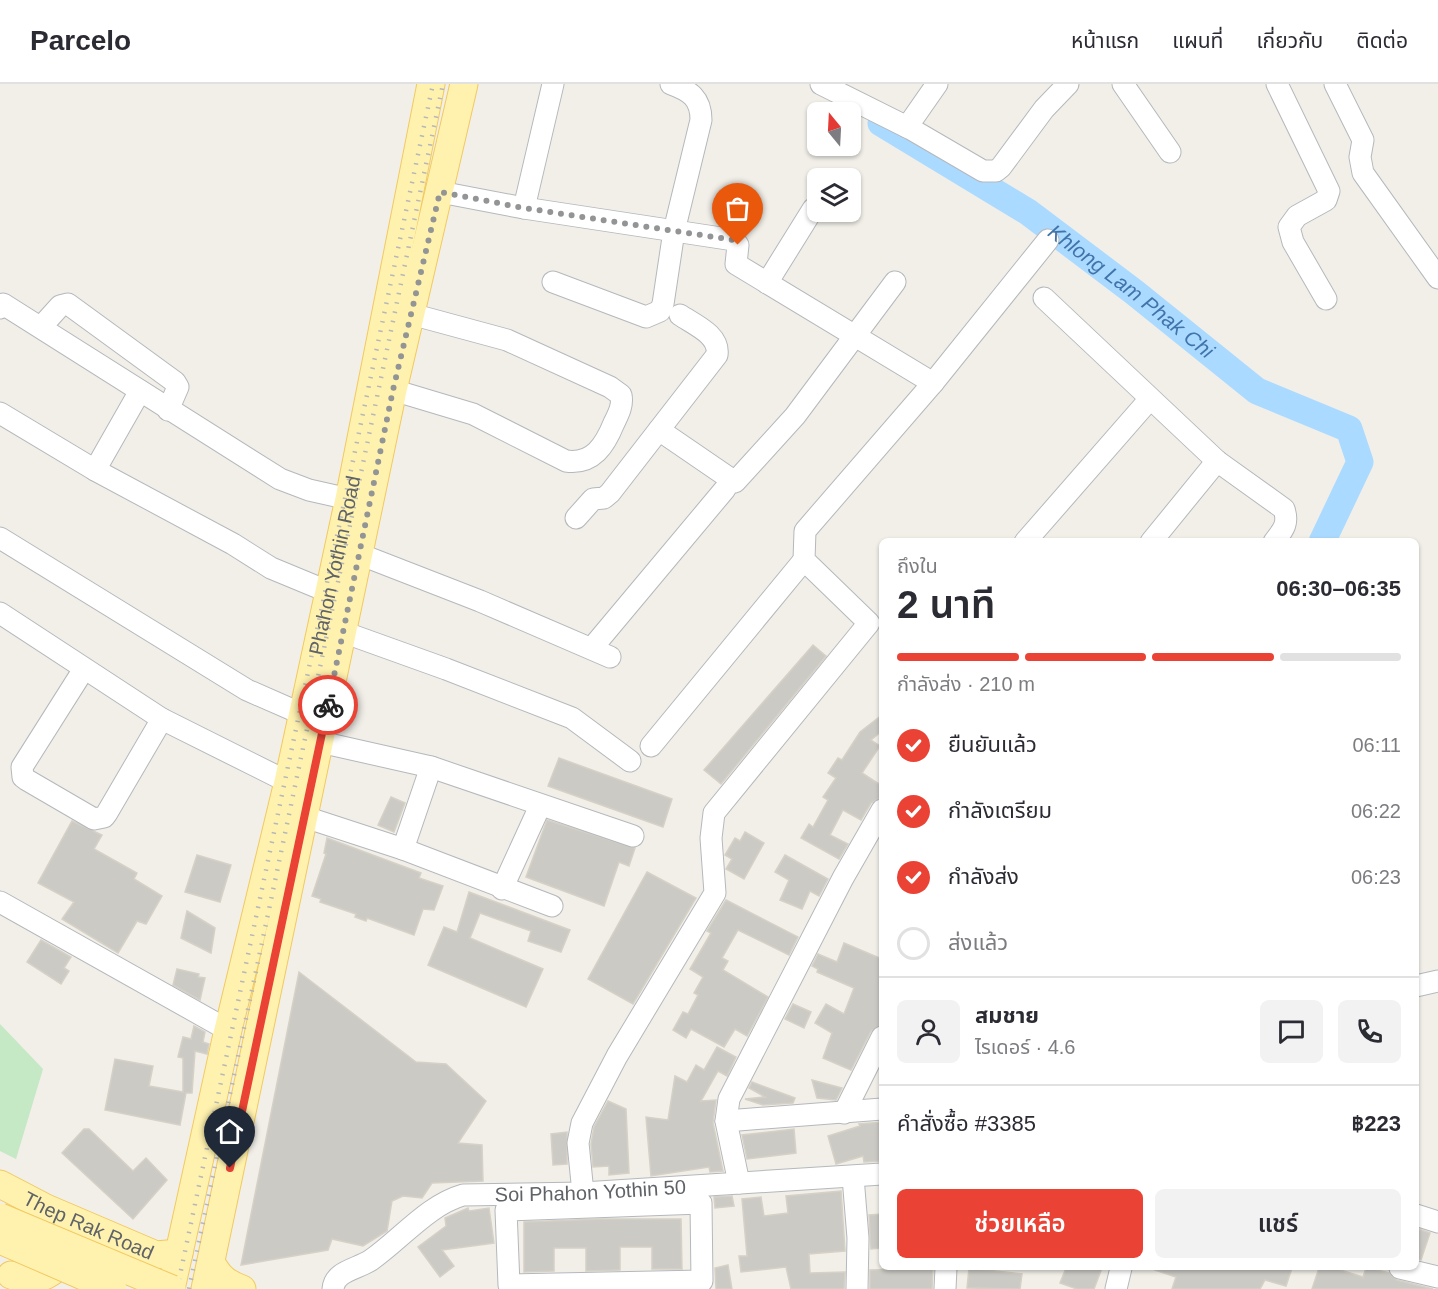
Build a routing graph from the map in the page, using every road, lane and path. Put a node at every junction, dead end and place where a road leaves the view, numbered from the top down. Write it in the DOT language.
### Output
graph roads {
  1 [pos="464,84"];
  2 [pos="553,84"];
  3 [pos="671,84"];
  4 [pos="820,84"];
  5 [pos="937,84"];
  6 [pos="1068,84"];
  7 [pos="1123,84"];
  8 [pos="1277,84"];
  9 [pos="1335,84"];
  10 [pos="427,85"];
  11 [pos="907,127"];
  12 [pos="1170,152"];
  13 [pos="412,184"];
  14 [pos="440,192"];
  15 [pos="524,208"];
  16 [pos="807,219"];
  17 [pos="674,231"];
  18 [pos="1048,240"];
  19 [pos="1438,278"];
  20 [pos="553,282"];
  21 [pos="895,282"];
  22 [pos="767,283"];
  23 [pos="1044,298"];
  24 [pos="1326,299"];
  25 [pos="1,304"];
  26 [pos="411,314"];
  27 [pos="680,315"];
  28 [pos="40,327"];
  29 [pos="855,335"];
  30 [pos="933,383"];
  31 [pos="383,386"];
  32 [pos="140,391"];
  33 [pos="1149,400"];
  34 [pos="168,410"];
  35 [pos="0,413"];
  36 [pos="659,430"];
  37 [pos="1217,462"];
  38 [pos="95,470"];
  39 [pos="725,489"];
  40 [pos="349,499"];
  41 [pos="576,518"];
  42 [pos="0,538"];
  43 [pos="1028,538"];
  44 [pos="1155,538"];
  45 [pos="1277,538"];
  46 [pos="359,554"];
  47 [pos="804,560"];
  48 [pos="329,592"];
  49 [pos="3,622"];
  50 [pos="343,632"];
  51 [pos="84,669"];
  52 [pos="302,714"];
  53 [pos="162,719"];
  54 [pos="320,742"];
  55 [pos="651,746"];
  56 [pos="630,761"];
  57 [pos="431,767"];
  58 [pos="288,782"];
  59 [pos="540,807"];
  60 [pos="879,815"];
  61 [pos="306,817"];
  62 [pos="633,836"];
  63 [pos="403,849"];
  64 [pos="502,888"];
  65 [pos="0,902"];
  66 [pos="552,906"];
  67 [pos="228,1030"];
  68 [pos="879,1043"];
  69 [pos="879,1109"];
  70 [pos="844,1113"];
  71 [pos="726,1121"];
  72 [pos="879,1174"];
  73 [pos="853,1177"];
  74 [pos="739,1183"];
  75 [pos="0,1184"];
  76 [pos="583,1193"];
  77 [pos="46,1208"];
  78 [pos="1419,1216"];
  79 [pos="0,1217"];
  80 [pos="1438,1222"];
  81 [pos="0,1240"];
  82 [pos="179,1253"];
  83 [pos="211,1262"];
  84 [pos="946,1270"];
  85 [pos="1121,1270"];
  86 [pos="1408,1270"];
  87 [pos="6,1273"];
  88 [pos="1438,1277"];
  89 [pos="602,1286"];
  90 [pos="44,1289"];
  91 [pos="113,1289"];
  92 [pos="171,1289"];
  93 [pos="205,1289"];
  94 [pos="242,1289"];
  95 [pos="333,1289"];
  96 [pos="857,1289"];
  97 [pos="945,1289"];
  98 [pos="1116,1289"];
  1 -- 14 [label="main road, Phahon Yothin Road"];
  2 -- 15 [label="street"];
  3 -- 17 [label="street"];
  4 -- 11 [label="street"];
  5 -- 11 [label="street"];
  6 -- 11 [label="street"];
  7 -- 12 [label="street"];
  8 -- 24 [label="street"];
  9 -- 19 [label="street"];
  10 -- 13 [label="main road, Phahon Yothin Road"];
  13 -- 14 [label="main road"];
  13 -- 31 [label="main road, Phahon Yothin Road"];
  14 -- 15 [label="street"];
  14 -- 26 [label="main road, Phahon Yothin Road"];
  15 -- 17 [label="street"];
  16 -- 22 [label="street"];
  17 -- 20 [label="street"];
  17 -- 22 [label="street"];
  18 -- 30 [label="street"];
  21 -- 29 [label="street"];
  22 -- 29 [label="street"];
  23 -- 33 [label="street"];
  25 -- 28 [label="street"];
  26 -- 31 [label="main road, Phahon Yothin Road"];
  26 -- 31 [label="street"];
  27 -- 36 [label="street"];
  28 -- 32 [label="street"];
  28 -- 34 [label="street"];
  29 -- 30 [label="street"];
  29 -- 36 [label="street"];
  30 -- 47 [label="street"];
  31 -- 40 [label="main road, Phahon Yothin Road"];
  31 -- 46 [label="main road, Phahon Yothin Road"];
  32 -- 34 [label="street"];
  32 -- 38 [label="street"];
  33 -- 37 [label="street"];
  33 -- 43 [label="street"];
  34 -- 40 [label="street"];
  35 -- 38 [label="street"];
  36 -- 41 [label="street"];
  37 -- 44 [label="street"];
  37 -- 45 [label="street"];
  38 -- 48 [label="street"];
  39 -- 46 [label="street"];
  40 -- 48 [label="main road, Phahon Yothin Road"];
  42 -- 52 [label="street"];
  46 -- 50 [label="main road, Phahon Yothin Road"];
  47 -- 55 [label="street"];
  47 -- 76 [label="street"];
  48 -- 52 [label="main road, Phahon Yothin Road"];
  49 -- 51 [label="street"];
  50 -- 54 [label="main road, Phahon Yothin Road"];
  50 -- 56 [label="street"];
  51 -- 53 [label="street"];
  51 -- 53 [label="street"];
  52 -- 58 [label="main road, Phahon Yothin Road"];
  53 -- 58 [label="street"];
  54 -- 57 [label="street"];
  54 -- 61 [label="main road, Phahon Yothin Road"];
  57 -- 59 [label="street"];
  57 -- 63 [label="street"];
  58 -- 67 [label="main road, Phahon Yothin Road"];
  59 -- 62 [label="street"];
  59 -- 64 [label="street"];
  60 -- 71 [label="street"];
  61 -- 63 [label="street"];
  61 -- 83 [label="main road, Phahon Yothin Road"];
  63 -- 64 [label="street"];
  64 -- 66 [label="street"];
  65 -- 67 [label="street"];
  67 -- 82 [label="main road, Phahon Yothin Road"];
  68 -- 70 [label="street"];
  69 -- 70 [label="street"];
  70 -- 71 [label="street"];
  71 -- 74 [label="street"];
  72 -- 73 [label="street, Soi Phahon Yothin 50"];
  73 -- 74 [label="street, Soi Phahon Yothin 50"];
  73 -- 96 [label="street"];
  74 -- 76 [label="street, Soi Phahon Yothin 50"];
  75 -- 77 [label="main road, Thep Rak Road"];
  76 -- 95 [label="street, Soi Phahon Yothin 50"];
  77 -- 82 [label="main road, Thep Rak Road"];
  77 -- 87 [label="main road"];
  78 -- 80 [label="street"];
  79 -- 92 [label="main road, Thep Rak Road, bridge"];
  81 -- 91 [label="main road, bridge"];
  82 -- 92 [label="main road, Phahon Yothin Road"];
  83 -- 93 [label="main road, Phahon Yothin Road"];
  83 -- 94 [label="main road"];
  84 -- 97 [label="street"];
  85 -- 98 [label="street"];
  86 -- 88 [label="street"];
  87 -- 90 [label="main road"];
  89 -- 89 [label="street"];
}
